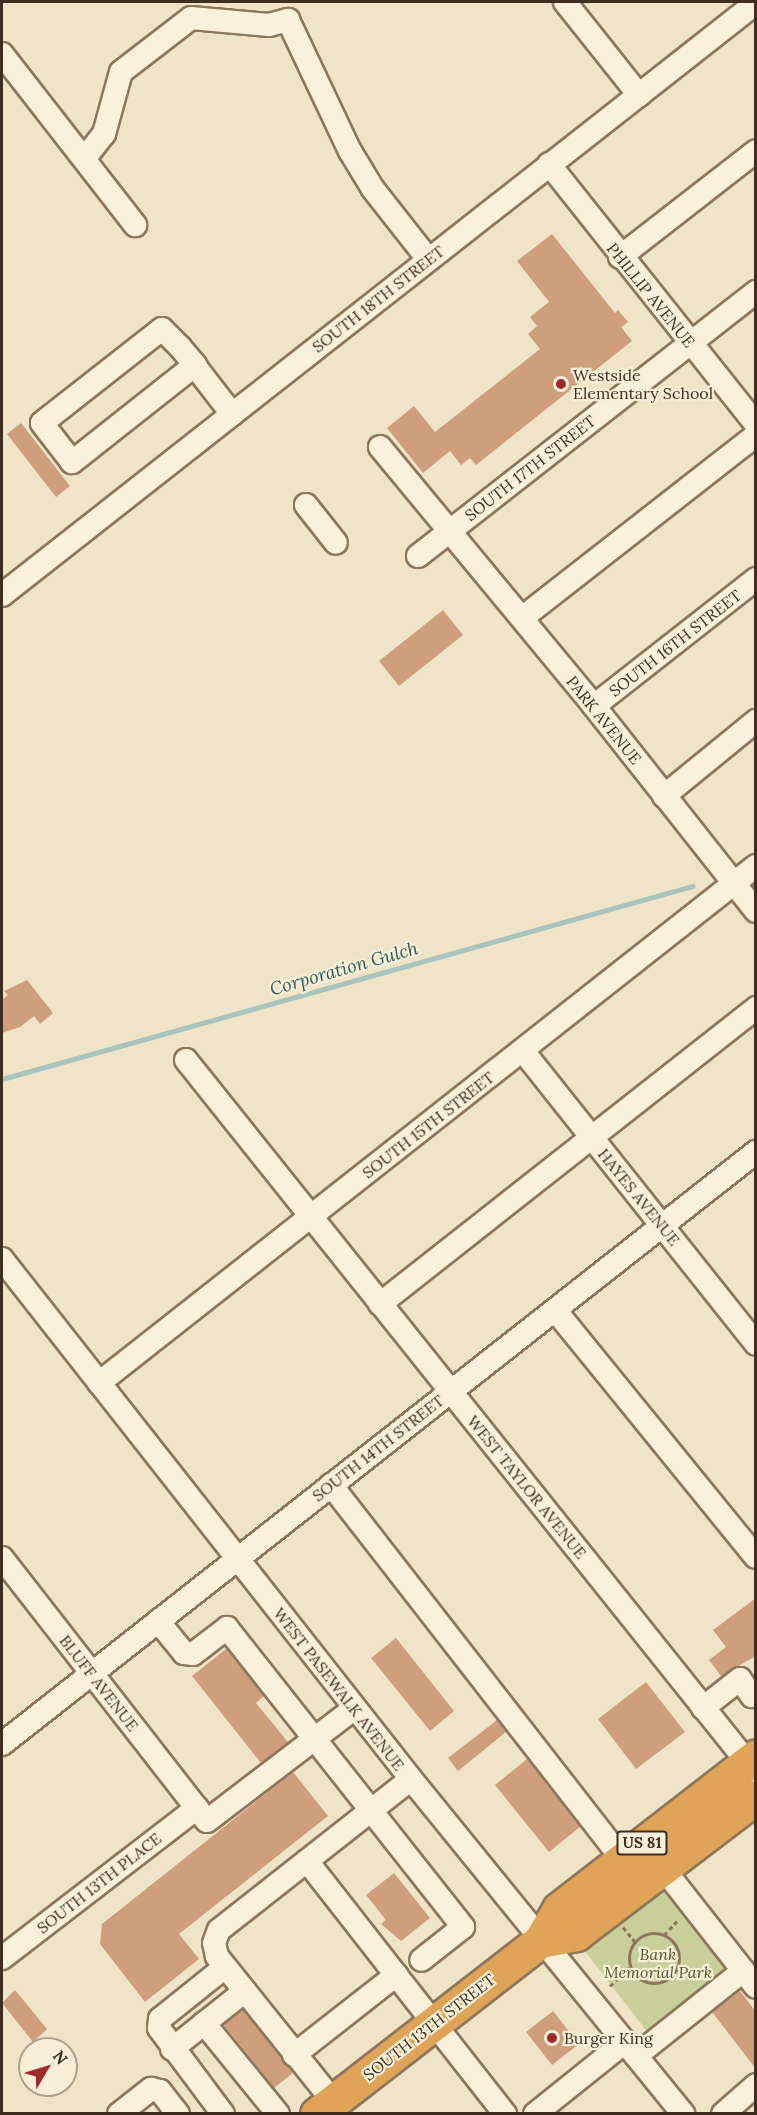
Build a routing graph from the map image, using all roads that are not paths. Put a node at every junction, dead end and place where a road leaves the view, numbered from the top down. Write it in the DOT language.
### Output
graph roads {
  1 [pos="565,2"];
  2 [pos="756,3"];
  3 [pos="285,11"];
  4 [pos="2,54"];
  5 [pos="639,95"];
  6 [pos="756,151"];
  7 [pos="85,158"];
  8 [pos="549,164"];
  9 [pos="135,225"];
  10 [pos="620,257"];
  11 [pos="428,259"];
  12 [pos="756,292"];
  13 [pos="688,344"];
  14 [pos="195,365"];
  15 [pos="232,414"];
  16 [pos="756,424"];
  17 [pos="756,435"];
  18 [pos="380,447"];
  19 [pos="306,505"];
  20 [pos="450,530"];
  21 [pos="336,543"];
  22 [pos="418,556"];
  23 [pos="756,579"];
  24 [pos="2,595"];
  25 [pos="522,618"];
  26 [pos="594,706"];
  27 [pos="756,721"];
  28 [pos="664,796"];
  29 [pos="756,866"];
  30 [pos="734,883"];
  31 [pos="756,911"];
  32 [pos="756,1008"];
  33 [pos="523,1051"];
  34 [pos="186,1060"];
  35 [pos="592,1138"];
  36 [pos="756,1152"];
  37 [pos="311,1216"];
  38 [pos="662,1226"];
  39 [pos="2,1259"];
  40 [pos="381,1304"];
  41 [pos="555,1310"];
  42 [pos="756,1344"];
  43 [pos="99,1383"];
  44 [pos="450,1392"];
  45 [pos="332,1485"];
  46 [pos="756,1557"];
  47 [pos="2,1558"];
  48 [pos="236,1559"];
  49 [pos="158,1621"];
  50 [pos="91,1673"];
  51 [pos="753,1696"];
  52 [pos="355,1708"];
  53 [pos="703,1708"];
  54 [pos="314,1739"];
  55 [pos="2,1744"];
  56 [pos="753,1764"];
  57 [pos="411,1779"];
  58 [pos="756,1797"];
  59 [pos="197,1808"];
  60 [pos="371,1811"];
  61 [pos="622,1859"];
  62 [pos="307,1861"];
  63 [pos="662,1867"];
  64 [pos="540,1941"];
  65 [pos="4,1952"];
  66 [pos="421,1960"];
  67 [pos="225,1967"];
  68 [pos="396,1975"];
  69 [pos="749,1979"];
  70 [pos="244,1991"];
  71 [pos="435,2022"];
  72 [pos="204,2024"];
  73 [pos="172,2049"];
  74 [pos="631,2049"];
  75 [pos="294,2055"];
  76 [pos="747,2091"];
  77 [pos="322,2110"];
  78 [pos="119,2114"];
  79 [pos="178,2114"];
  80 [pos="223,2114"];
  81 [pos="278,2114"];
  82 [pos="505,2114"];
  83 [pos="535,2114"];
  84 [pos="683,2114"];
  85 [pos="723,2114"];
  1 -- 5 [label="street"];
  2 -- 5 [label="street, SOUTH 18TH STREET"];
  3 -- 7 [label="street"];
  3 -- 11 [label="street"];
  4 -- 7 [label="street"];
  5 -- 8 [label="street, SOUTH 18TH STREET"];
  6 -- 10 [label="street"];
  7 -- 9 [label="street"];
  8 -- 10 [label="street, PHILLIP AVENUE"];
  8 -- 11 [label="street, SOUTH 18TH STREET"];
  10 -- 13 [label="street, PHILLIP AVENUE"];
  11 -- 15 [label="street, SOUTH 18TH STREET"];
  12 -- 13 [label="street, SOUTH 17TH STREET"];
  13 -- 16 [label="street, PHILLIP AVENUE"];
  13 -- 20 [label="street, SOUTH 17TH STREET"];
  14 -- 14 [label="street"];
  14 -- 15 [label="street"];
  15 -- 24 [label="street, SOUTH 18TH STREET"];
  17 -- 25 [label="street"];
  18 -- 20 [label="street, PARK AVENUE"];
  19 -- 21 [label="street"];
  20 -- 22 [label="street, SOUTH 17TH STREET"];
  20 -- 25 [label="street, PARK AVENUE"];
  23 -- 26 [label="street, SOUTH 16TH STREET"];
  25 -- 26 [label="street, PARK AVENUE"];
  26 -- 28 [label="street, PARK AVENUE"];
  27 -- 28 [label="street"];
  28 -- 30 [label="street, PARK AVENUE"];
  29 -- 30 [label="street, SOUTH 15TH STREET"];
  30 -- 31 [label="street, PARK AVENUE"];
  30 -- 33 [label="street, SOUTH 15TH STREET"];
  32 -- 35 [label="street"];
  33 -- 35 [label="street, HAYES AVENUE"];
  33 -- 37 [label="street, SOUTH 15TH STREET"];
  34 -- 37 [label="street, WEST TAYLOR AVENUE"];
  35 -- 38 [label="street, HAYES AVENUE"];
  35 -- 40 [label="street"];
  36 -- 38 [label="street, SOUTH 14TH STREET"];
  37 -- 40 [label="street, WEST TAYLOR AVENUE"];
  37 -- 43 [label="street, SOUTH 15TH STREET"];
  38 -- 41 [label="street, SOUTH 14TH STREET"];
  38 -- 42 [label="street, HAYES AVENUE"];
  39 -- 43 [label="street, WEST PASEWALK AVENUE"];
  40 -- 44 [label="street, WEST TAYLOR AVENUE"];
  41 -- 44 [label="street, SOUTH 14TH STREET"];
  41 -- 46 [label="street"];
  43 -- 48 [label="street, WEST PASEWALK AVENUE"];
  44 -- 45 [label="street, SOUTH 14TH STREET"];
  44 -- 53 [label="street, WEST TAYLOR AVENUE"];
  45 -- 48 [label="street, SOUTH 14TH STREET"];
  45 -- 61 [label="street"];
  47 -- 50 [label="street, BLUFF AVENUE"];
  48 -- 49 [label="street, SOUTH 14TH STREET"];
  48 -- 52 [label="street, WEST PASEWALK AVENUE"];
  49 -- 50 [label="street, SOUTH 14TH STREET"];
  49 -- 54 [label="street"];
  50 -- 55 [label="street, SOUTH 14TH STREET"];
  50 -- 59 [label="street, BLUFF AVENUE"];
  51 -- 53 [label="street"];
  52 -- 54 [label="street"];
  52 -- 57 [label="street, WEST PASEWALK AVENUE"];
  53 -- 56 [label="street, WEST TAYLOR AVENUE"];
  54 -- 59 [label="street"];
  54 -- 60 [label="street"];
  56 -- 61 [label="highway, SOUTH 13TH STREET / US 81"];
  57 -- 60 [label="street"];
  57 -- 64 [label="street, WEST PASEWALK AVENUE"];
  58 -- 63 [label="highway, SOUTH 13TH STREET / US 81"];
  59 -- 65 [label="street, SOUTH 13TH PLACE"];
  60 -- 62 [label="street"];
  60 -- 66 [label="street"];
  61 -- 64 [label="highway, SOUTH 13TH STREET / US 81"];
  62 -- 67 [label="street"];
  62 -- 68 [label="street"];
  63 -- 64 [label="highway, SOUTH 13TH STREET / US 81"];
  63 -- 69 [label="street"];
  64 -- 71 [label="highway, SOUTH 13TH STREET / US 81"];
  64 -- 74 [label="street, WEST PASEWALK AVENUE"];
  67 -- 70 [label="street"];
  67 -- 73 [label="street"];
  68 -- 71 [label="street"];
  68 -- 75 [label="street"];
  69 -- 74 [label="street"];
  70 -- 72 [label="street"];
  70 -- 75 [label="street"];
  71 -- 77 [label="highway, SOUTH 13TH STREET / US 81"];
  71 -- 82 [label="street"];
  72 -- 73 [label="street"];
  72 -- 81 [label="street"];
  73 -- 80 [label="street"];
  74 -- 83 [label="street"];
  74 -- 84 [label="street, WEST PASEWALK AVENUE"];
  75 -- 77 [label="street"];
  76 -- 85 [label="street"];
  78 -- 79 [label="street"];
}
